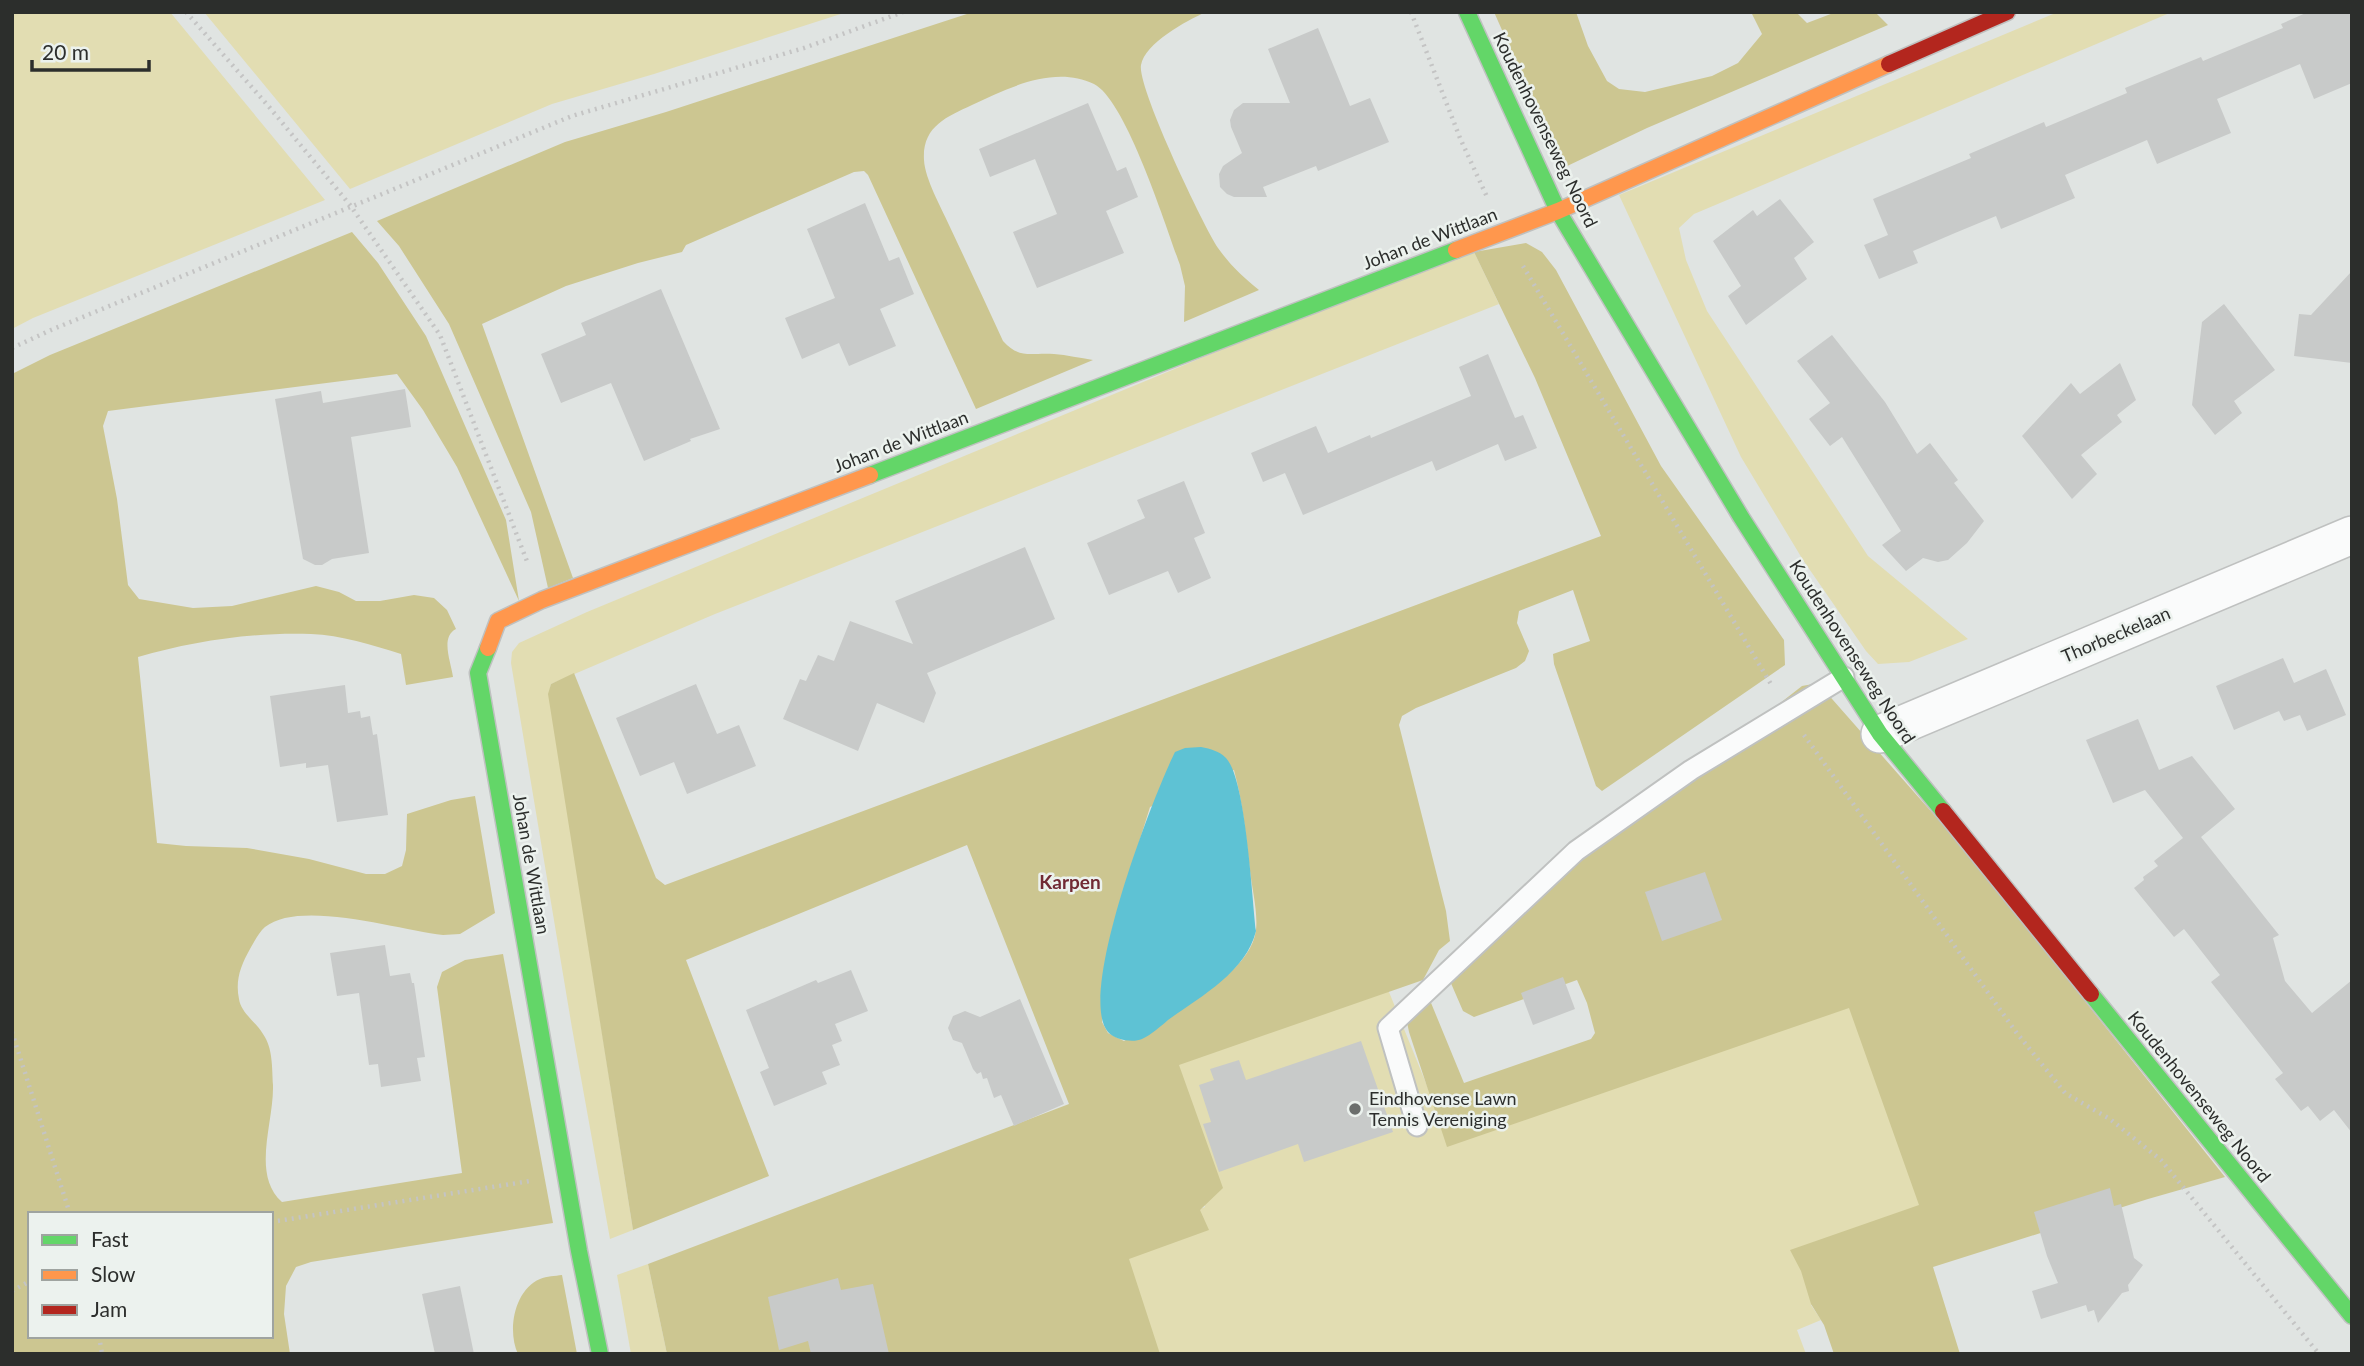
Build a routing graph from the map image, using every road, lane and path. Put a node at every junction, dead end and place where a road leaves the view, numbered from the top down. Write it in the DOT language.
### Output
graph roads {
  1 [pos="186,12"];
  2 [pos="903,12"];
  3 [pos="1467,12"];
  4 [pos="2007,12"];
  5 [pos="350,205"];
  6 [pos="1558,211"];
  7 [pos="12,348"];
  8 [pos="2352,535"];
  9 [pos="542,600"];
  10 [pos="1843,677"];
  11 [pos="1880,734"];
  12 [pos="12,1032"];
  13 [pos="1417,1126"];
  14 [pos="566,1175"];
  15 [pos="69,1212"];
  16 [pos="273,1222"];
  17 [pos="28,1282"];
  18 [pos="12,1291"];
  19 [pos="2352,1316"];
  20 [pos="600,1354"];
  1 -- 5 [label="path"];
  2 -- 5 [label="path"];
  3 -- 6 [label="street, Koudenhovenseweg Noord"];
  4 -- 6 [label="street, Johan de Wittlaan"];
  5 -- 7 [label="path"];
  5 -- 9 [label="path"];
  6 -- 9 [label="street, Johan de Wittlaan"];
  6 -- 10 [label="street, Koudenhovenseweg Noord"];
  8 -- 11 [label="street, Thorbeckelaan"];
  9 -- 14 [label="street, Johan de Wittlaan"];
  10 -- 11 [label="street, Koudenhovenseweg Noord"];
  10 -- 13 [label="lane"];
  11 -- 19 [label="street, Koudenhovenseweg Noord"];
  12 -- 15 [label="path"];
  14 -- 16 [label="path"];
  14 -- 20 [label="street, Johan de Wittlaan"];
  17 -- 18 [label="path"];
}
